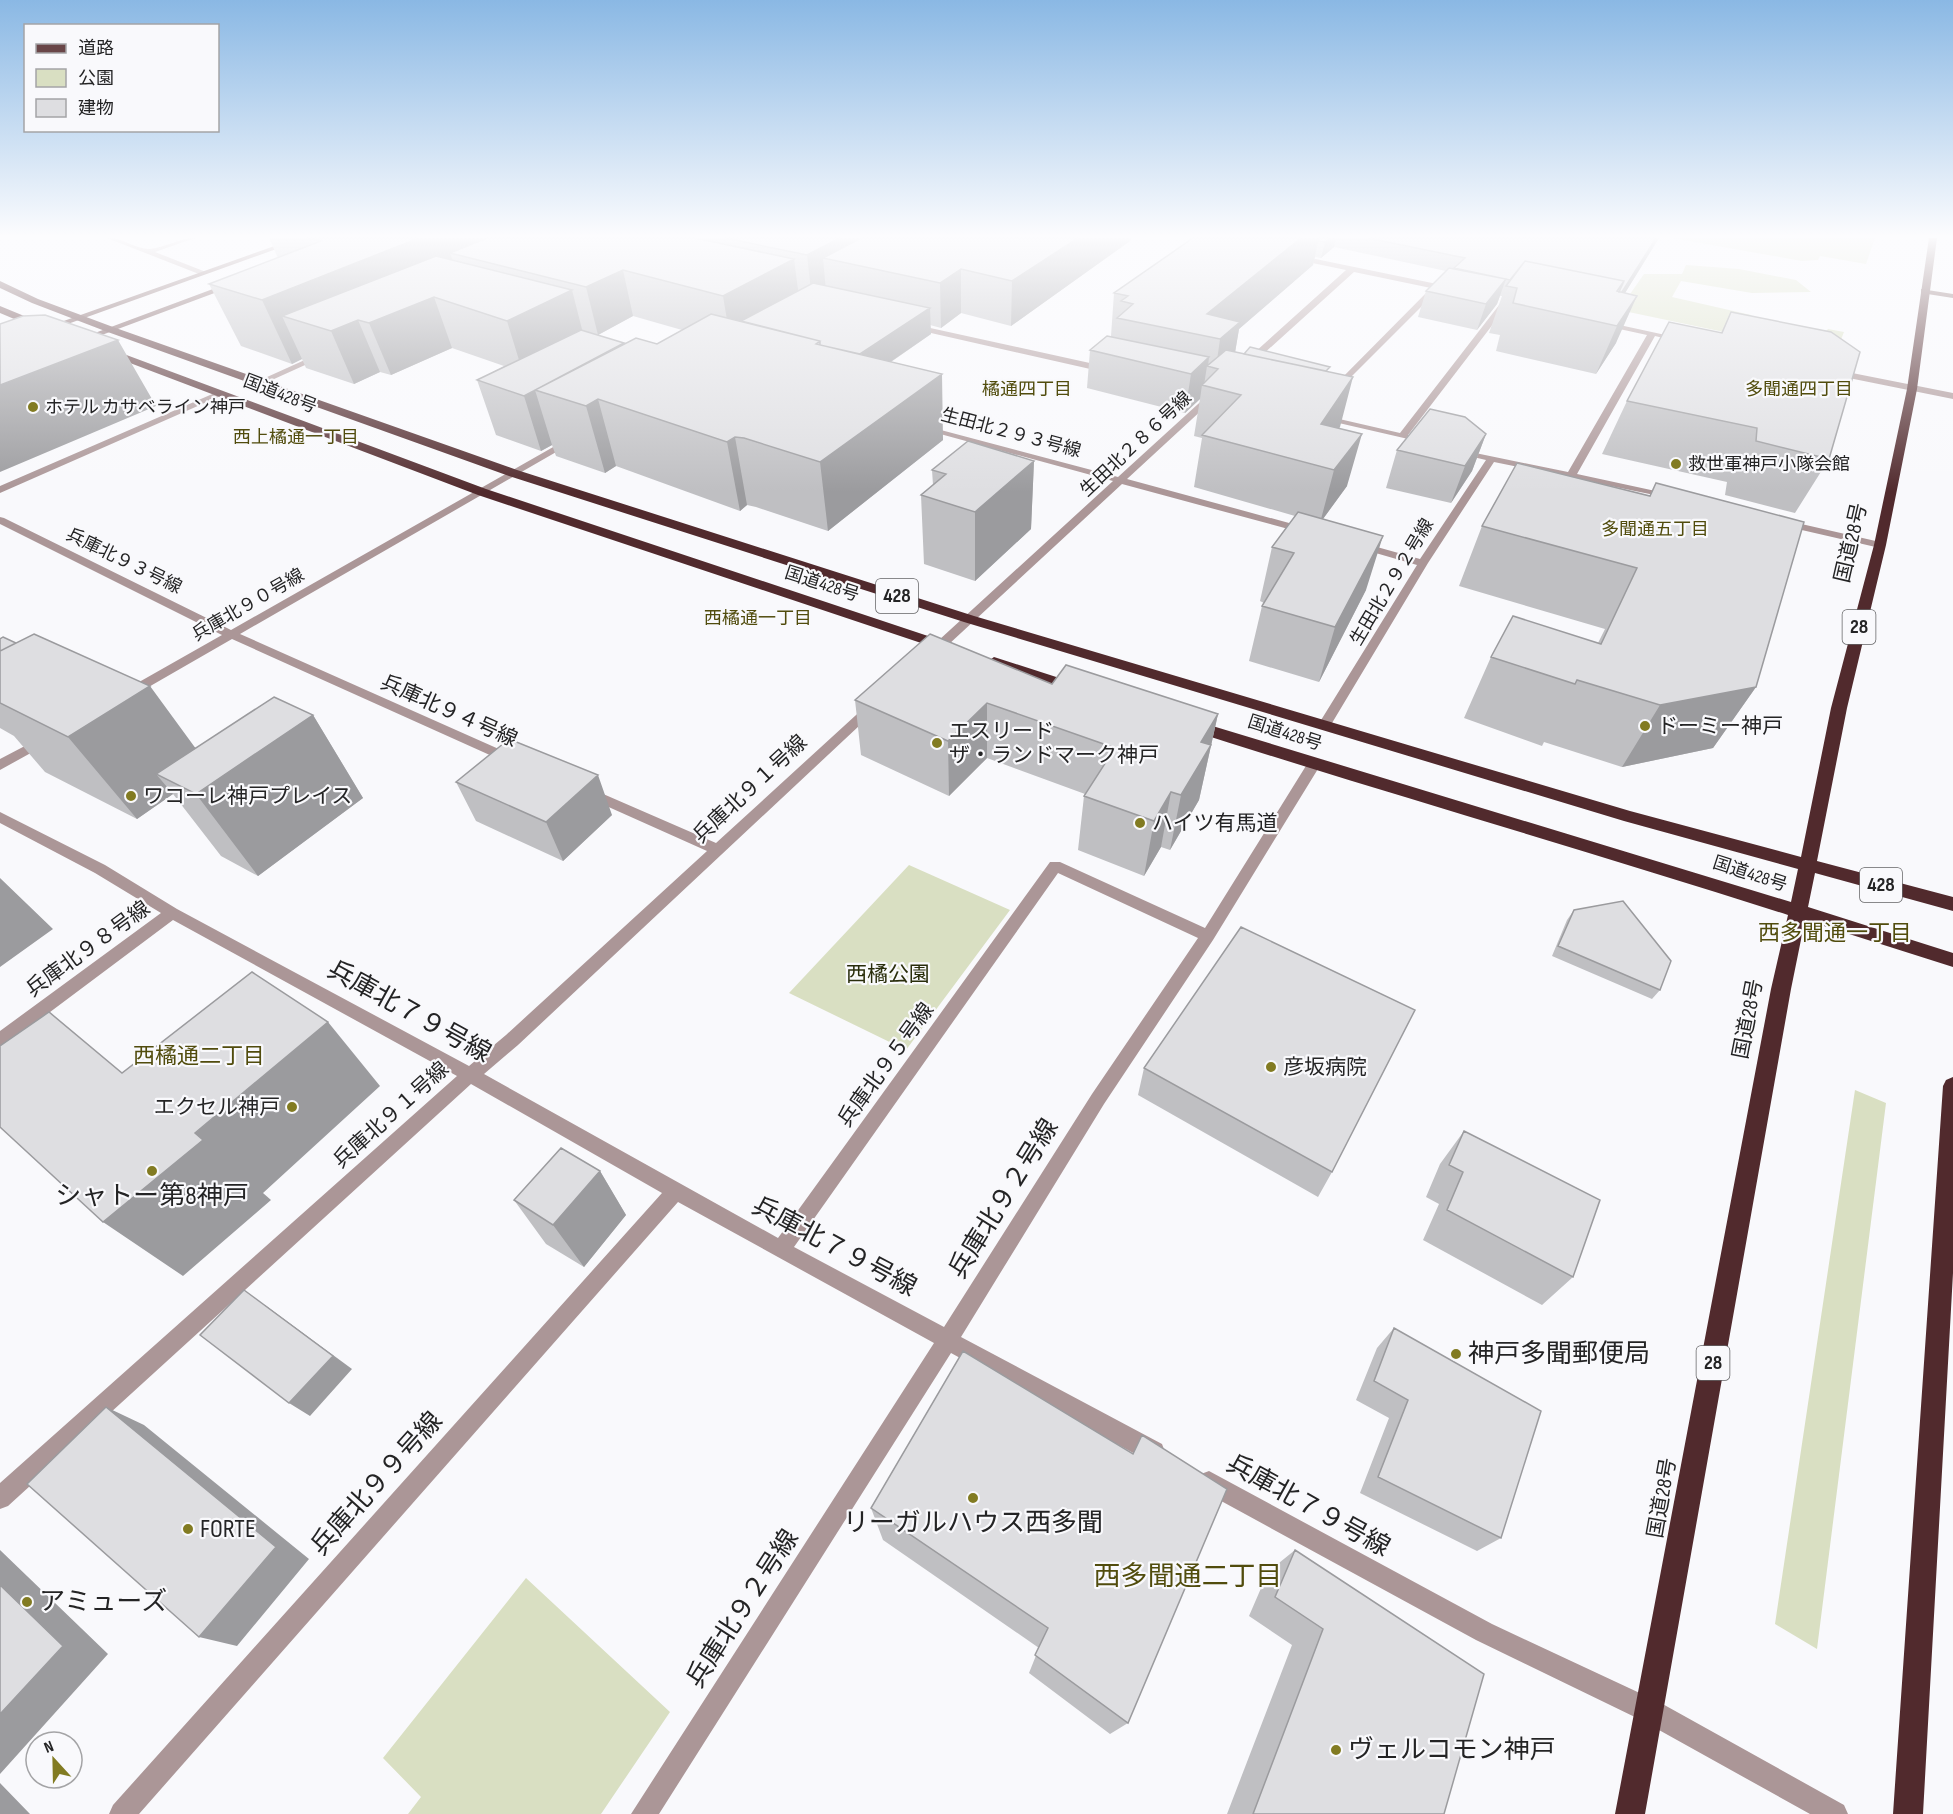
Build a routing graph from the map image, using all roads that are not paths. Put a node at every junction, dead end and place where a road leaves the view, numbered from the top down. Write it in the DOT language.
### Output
graph roads {
  1 [pos="26,323"];
  2 [pos="65,323"];
  3 [pos="91,323"];
  4 [pos="127,323"];
  5 [pos="1293,323"];
  6 [pos="1401,323"];
  7 [pos="1490,323"];
  8 [pos="1603,323"];
  9 [pos="1920,323"];
  10 [pos="901,324"];
  11 [pos="109,329"];
  12 [pos="42,331"];
  13 [pos="1652,334"];
  14 [pos="1687,341"];
  15 [pos="74,342"];
  16 [pos="325,354"];
  17 [pos="1241,370"];
  18 [pos="1826,371"];
  19 [pos="1123,373"];
  20 [pos="260,382"];
  21 [pos="1912,389"];
  22 [pos="1203,391"];
  23 [pos="1224,391"];
  24 [pos="1215,393"];
  25 [pos="220,394"];
  26 [pos="1953,396"];
  27 [pos="1327,399"];
  28 [pos="1319,407"];
  29 [pos="915,424"];
  30 [pos="578,436"];
  31 [pos="1402,436"];
  32 [pos="1435,444"];
  33 [pos="1446,447"];
  34 [pos="1491,459"];
  35 [pos="513,473"];
  36 [pos="1571,475"];
  37 [pos="1123,480"];
  38 [pos="0,490"];
  39 [pos="482,492"];
  40 [pos="1677,499"];
  41 [pos="0,520"];
  42 [pos="1779,522"];
  43 [pos="1319,534"];
  44 [pos="1354,544"];
  45 [pos="1880,545"];
  46 [pos="1423,563"];
  47 [pos="969,619"];
  48 [pos="232,635"];
  49 [pos="941,645"];
  50 [pos="917,665"];
  51 [pos="1088,692"];
  52 [pos="884,696"];
  53 [pos="121,697"];
  54 [pos="1179,721"];
  55 [pos="1324,725"];
  56 [pos="51,736"];
  57 [pos="1314,764"];
  58 [pos="0,765"];
  59 [pos="523,765"];
  60 [pos="577,788"];
  61 [pos="0,817"];
  62 [pos="718,850"];
  63 [pos="1808,866"];
  64 [pos="1953,904"];
  65 [pos="1798,912"];
  66 [pos="172,913"];
  67 [pos="1208,936"];
  68 [pos="1953,960"];
  69 [pos="0,1040"];
  70 [pos="470,1075"];
  71 [pos="1953,1086"];
  72 [pos="675,1191"];
  73 [pos="781,1250"];
  74 [pos="948,1339"];
  75 [pos="1169,1460"];
  76 [pos="1190,1472"];
  77 [pos="0,1498"];
  78 [pos="1650,1711"];
  79 [pos="122,1814"];
  80 [pos="644,1814"];
  81 [pos="1630,1814"];
  82 [pos="1835,1814"];
  83 [pos="1908,1814"];
  1 -- 12 [label="highway, 国道428号 / 428"];
  2 -- 12 [label="main road"];
  3 -- 11 [label="highway, 国道428号 / 428"];
  4 -- 11 [label="main road"];
  5 -- 17 [label="street"];
  6 -- 27 [label="street"];
  7 -- 31 [label="street"];
  8 -- 13 [label="street"];
  9 -- 21 [label="highway, 国道28号 / 28"];
  10 -- 19 [label="street"];
  11 -- 15 [label="main road"];
  11 -- 20 [label="highway, 国道428号 / 428"];
  12 -- 15 [label="highway, 国道428号 / 428"];
  13 -- 14 [label="street"];
  13 -- 36 [label="street"];
  15 -- 25 [label="highway, 国道428号 / 428"];
  16 -- 20 [label="street"];
  18 -- 21 [label="street"];
  20 -- 35 [label="highway, 国道428号 / 428"];
  21 -- 26 [label="street"];
  21 -- 45 [label="highway, 国道28号 / 28"];
  22 -- 24 [label="street"];
  23 -- 24 [label="street, 生田北２８６号線"];
  24 -- 37 [label="street, 生田北２８６号線"];
  25 -- 38 [label="street"];
  25 -- 39 [label="highway, 国道428号 / 428"];
  28 -- 31 [label="street"];
  29 -- 37 [label="street, 生田北２９３号線"];
  30 -- 35 [label="street, 兵庫北９０号線"];
  31 -- 32 [label="street"];
  33 -- 34 [label="street"];
  34 -- 36 [label="street"];
  34 -- 46 [label="street, 生田北２９２号線"];
  35 -- 39 [label="street, 兵庫北９０号線"];
  35 -- 47 [label="highway, 国道428号 / 428"];
  36 -- 40 [label="street"];
  37 -- 43 [label="street, 生田北２９３号線"];
  37 -- 47 [label="street, 生田北２８６号線"];
  39 -- 48 [label="street, 兵庫北９０号線"];
  39 -- 49 [label="highway, 国道428号 / 428"];
  41 -- 48 [label="street, 兵庫北９３号線"];
  42 -- 45 [label="street"];
  44 -- 46 [label="street"];
  45 -- 63 [label="highway, 国道28号 / 28"];
  46 -- 55 [label="street, 生田北２９２号線"];
  47 -- 49 [label="street"];
  47 -- 55 [label="highway, 国道428号 / 428"];
  48 -- 53 [label="street, 兵庫北９０号線"];
  48 -- 59 [label="street, 兵庫北９４号線"];
  49 -- 50 [label="street"];
  49 -- 51 [label="highway, 国道428号 / 428"];
  52 -- 62 [label="street, 兵庫北９１号線"];
  54 -- 57 [label="highway, 国道428号 / 428"];
  55 -- 63 [label="highway, 国道428号 / 428"];
  56 -- 58 [label="street"];
  57 -- 65 [label="highway, 国道428号 / 428"];
  57 -- 67 [label="street, 兵庫北９２号線"];
  60 -- 62 [label="street"];
  61 -- 66 [label="street, 兵庫北７９号線"];
  62 -- 70 [label="street, 兵庫北９１号線"];
  63 -- 64 [label="highway, 国道428号 / 428"];
  63 -- 65 [label="highway, 国道28号 / 28"];
  65 -- 68 [label="highway, 国道428号 / 428"];
  65 -- 78 [label="highway, 国道28号 / 28"];
  66 -- 69 [label="street, 兵庫北９８号線"];
  66 -- 70 [label="street, 兵庫北７９号線"];
  67 -- 73 [label="street, 兵庫北９５号線"];
  67 -- 74 [label="street, 兵庫北９２号線"];
  70 -- 72 [label="street, 兵庫北７９号線"];
  70 -- 77 [label="street, 兵庫北９１号線"];
  71 -- 83 [label="highway"];
  72 -- 73 [label="street, 兵庫北７９号線"];
  72 -- 79 [label="street, 兵庫北９９号線"];
  73 -- 74 [label="street, 兵庫北７９号線"];
  74 -- 75 [label="street, 兵庫北７９号線"];
  74 -- 80 [label="street, 兵庫北９２号線"];
  76 -- 78 [label="street, 兵庫北７９号線"];
  78 -- 81 [label="highway, 国道28号 / 28"];
  78 -- 82 [label="street, 兵庫北７９号線"];
}
